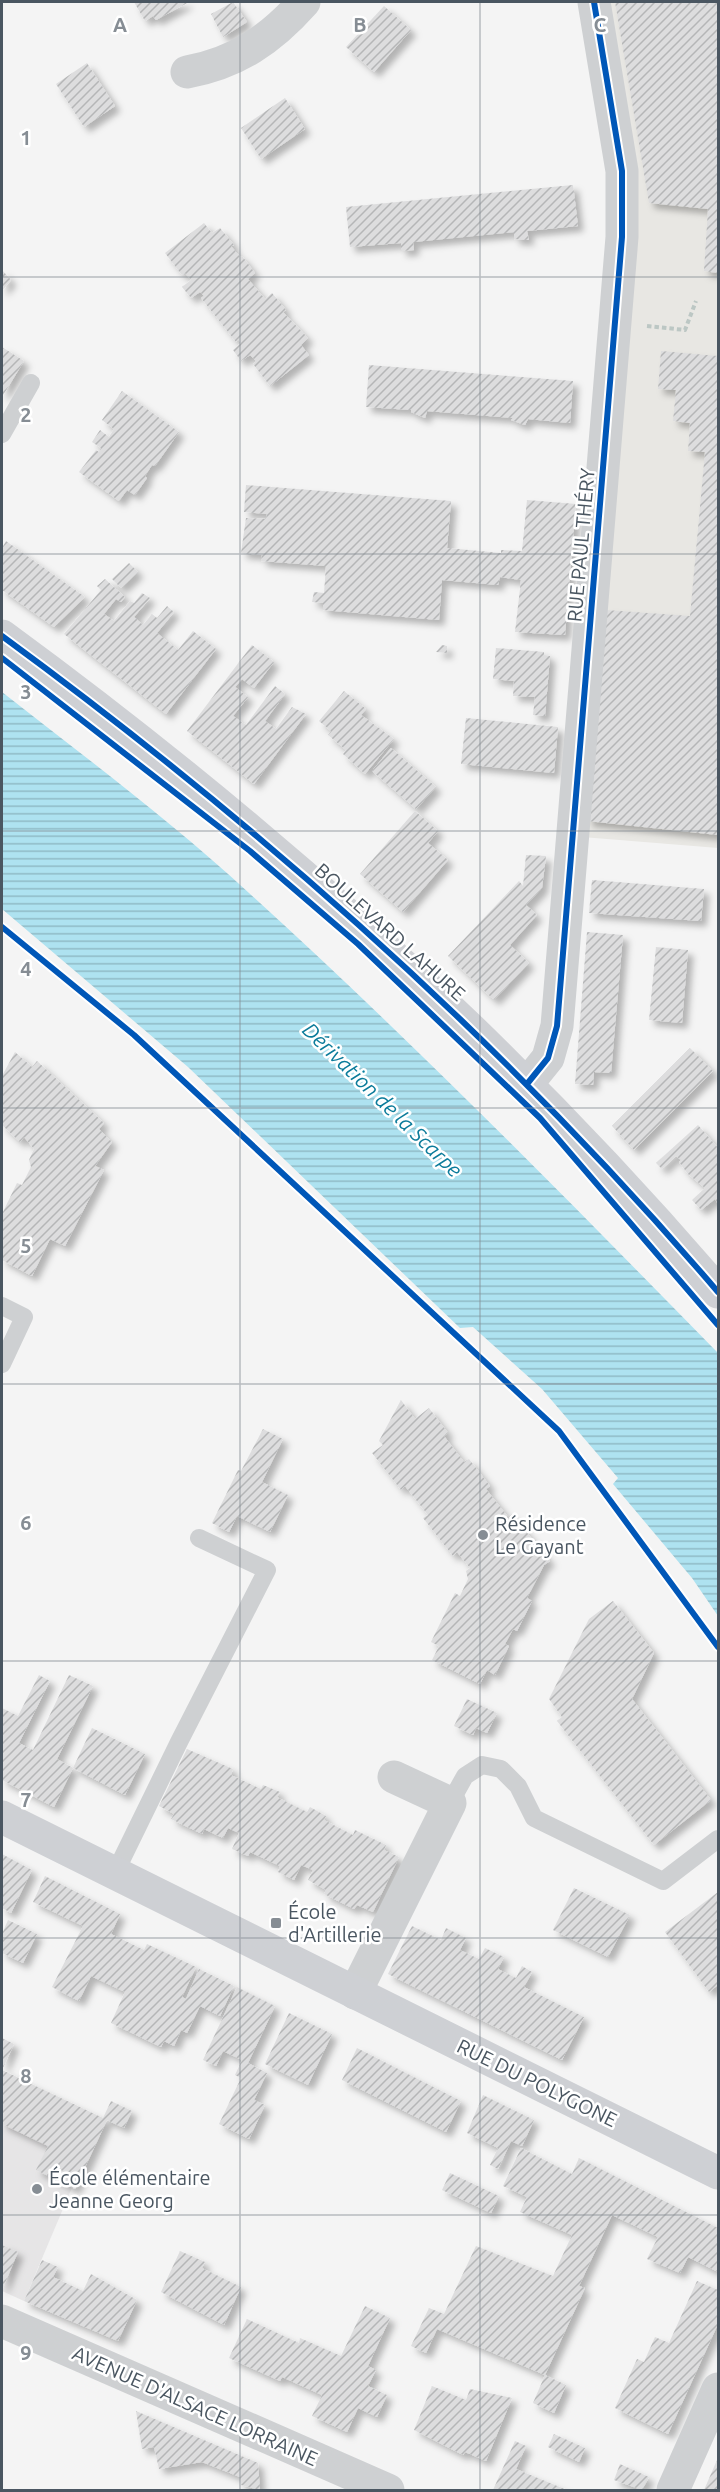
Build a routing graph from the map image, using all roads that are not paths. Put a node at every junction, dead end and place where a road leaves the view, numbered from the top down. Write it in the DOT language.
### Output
graph roads {
  1 [pos="304,2"];
  2 [pos="594,2"];
  3 [pos="187,72"];
  4 [pos="31,383"];
  5 [pos="2,434"];
  6 [pos="2,636"];
  7 [pos="527,1084"];
  8 [pos="718,1292"];
  9 [pos="2,1306"];
  10 [pos="2,1364"];
  11 [pos="199,1538"];
  12 [pos="394,1777"];
  13 [pos="450,1803"];
  14 [pos="2,1817"];
  15 [pos="718,1839"];
  16 [pos="115,1873"];
  17 [pos="355,1993"];
  18 [pos="718,2174"];
  19 [pos="2,2321"];
  20 [pos="718,2389"];
  21 [pos="388,2490"];
  22 [pos="673,2490"];
  1 -- 3 [label="street"];
  2 -- 7 [label="street, RUE PAUL THÉRY"];
  4 -- 5 [label="lane"];
  6 -- 7 [label="main road, BOULEVARD LAHURE"];
  7 -- 8 [label="main road, BOULEVARD LAHURE"];
  9 -- 10 [label="lane"];
  11 -- 16 [label="lane"];
  12 -- 13 [label="street"];
  13 -- 15 [label="lane"];
  13 -- 17 [label="street"];
  14 -- 16 [label="main road, RUE DU POLYGONE"];
  16 -- 17 [label="main road, RUE DU POLYGONE"];
  17 -- 18 [label="main road, RUE DU POLYGONE"];
  19 -- 21 [label="street, AVENUE D'ALSACE LORRAINE"];
  20 -- 22 [label="street"];
}
